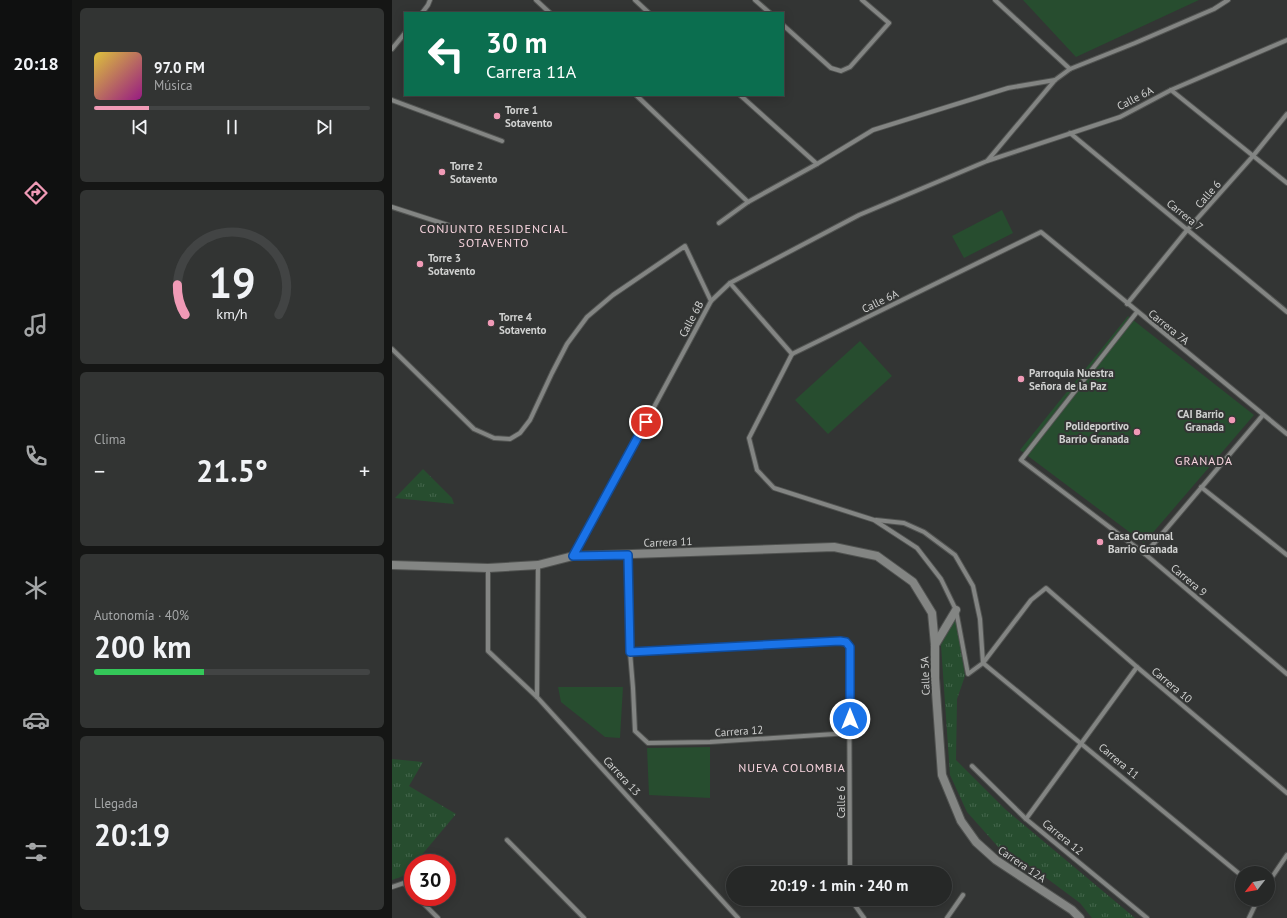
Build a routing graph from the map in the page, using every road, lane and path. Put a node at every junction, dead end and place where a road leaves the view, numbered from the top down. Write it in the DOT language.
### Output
graph roads {
  1 [pos="430,0"];
  2 [pos="536,0"];
  3 [pos="635,0"];
  4 [pos="755,0"];
  5 [pos="862,0"];
  6 [pos="994,0"];
  7 [pos="1228,0"];
  8 [pos="423,12"];
  9 [pos="549,12"];
  10 [pos="648,12"];
  11 [pos="769,12"];
  12 [pos="784,26"];
  13 [pos="404,34"];
  14 [pos="1287,40"];
  15 [pos="392,49"];
  16 [pos="1070,69"];
  17 [pos="1055,80"];
  18 [pos="1171,90"];
  19 [pos="637,96"];
  20 [pos="741,96"];
  21 [pos="392,100"];
  22 [pos="1287,114"];
  23 [pos="1070,133"];
  24 [pos="502,141"];
  25 [pos="1253,156"];
  26 [pos="987,161"];
  27 [pos="817,164"];
  28 [pos="1287,183"];
  29 [pos="748,202"];
  30 [pos="392,207"];
  31 [pos="719,223"];
  32 [pos="454,227"];
  33 [pos="1188,229"];
  34 [pos="1041,232"];
  35 [pos="730,283"];
  36 [pos="711,301"];
  37 [pos="1128,304"];
  38 [pos="1137,312"];
  39 [pos="1287,312"];
  40 [pos="392,349"];
  41 [pos="792,354"];
  42 [pos="1263,415"];
  43 [pos="1287,434"];
  44 [pos="1201,487"];
  45 [pos="874,520"];
  46 [pos="1145,554"];
  47 [pos="628,555"];
  48 [pos="1287,555"];
  49 [pos="573,556"];
  50 [pos="392,565"];
  51 [pos="538,565"];
  52 [pos="488,568"];
  53 [pos="913,582"];
  54 [pos="956,610"];
  55 [pos="936,645"];
  56 [pos="630,652"];
  57 [pos="983,662"];
  58 [pos="1137,668"];
  59 [pos="1287,674"];
  60 [pos="537,697"];
  61 [pos="850,733"];
  62 [pos="1082,744"];
  63 [pos="972,766"];
  64 [pos="942,775"];
  65 [pos="1287,793"];
  66 [pos="1026,819"];
  67 [pos="507,840"];
  68 [pos="1287,855"];
  69 [pos="850,866"];
  70 [pos="1235,870"];
  71 [pos="1275,873"];
  72 [pos="404,883"];
  73 [pos="392,887"];
  74 [pos="963,896"];
  75 [pos="426,906"];
  76 [pos="855,906"];
  77 [pos="1255,906"];
  78 [pos="438,918"];
  79 [pos="584,918"];
  80 [pos="738,918"];
  81 [pos="864,918"];
  82 [pos="948,918"];
  83 [pos="1080,918"];
  84 [pos="1147,918"];
  85 [pos="1249,918"];
  1 -- 8 [label="street"];
  2 -- 9 [label="street"];
  3 -- 10 [label="street"];
  4 -- 11 [label="street"];
  5 -- 12 [label="street"];
  6 -- 16 [label="street"];
  7 -- 16 [label="street"];
  13 -- 15 [label="street"];
  14 -- 18 [label="street, Calle 6A"];
  16 -- 17 [label="street"];
  17 -- 26 [label="street"];
  17 -- 27 [label="street"];
  18 -- 23 [label="street, Calle 6A"];
  18 -- 25 [label="street"];
  19 -- 29 [label="street"];
  20 -- 27 [label="street"];
  21 -- 24 [label="street"];
  22 -- 25 [label="street, Calle 6"];
  23 -- 26 [label="street, Calle 6A"];
  23 -- 33 [label="street, Carrera 7"];
  25 -- 28 [label="street"];
  25 -- 33 [label="street, Calle 6"];
  26 -- 35 [label="street, Calle 6B"];
  27 -- 29 [label="street"];
  29 -- 31 [label="street"];
  30 -- 32 [label="street"];
  33 -- 37 [label="street, Calle 6"];
  33 -- 39 [label="street, Carrera 7"];
  34 -- 37 [label="street, Carrera 7A"];
  34 -- 41 [label="street, Calle 6A"];
  35 -- 36 [label="street, Calle 6B"];
  35 -- 41 [label="street"];
  36 -- 40 [label="street"];
  36 -- 49 [label="street, Calle 6B"];
  37 -- 38 [label="street, Carrera 7A"];
  38 -- 42 [label="street, Carrera 7A"];
  38 -- 46 [label="street, Carrera 9"];
  41 -- 45 [label="street"];
  42 -- 43 [label="street, Carrera 7A"];
  42 -- 44 [label="street"];
  44 -- 46 [label="street"];
  44 -- 48 [label="street"];
  45 -- 54 [label="street"];
  45 -- 57 [label="street"];
  46 -- 59 [label="street, Carrera 9"];
  47 -- 49 [label="street, Carrera 11"];
  47 -- 53 [label="street, Carrera 11"];
  47 -- 56 [label="street"];
  49 -- 51 [label="street, Carrera 11"];
  50 -- 52 [label="street, Carrera 11"];
  51 -- 52 [label="street, Carrera 11"];
  51 -- 60 [label="street"];
  52 -- 60 [label="street, Carrera 13"];
  53 -- 55 [label="street, Calle 5A"];
  54 -- 55 [label="street"];
  54 -- 57 [label="street"];
  55 -- 64 [label="street, Calle 5A"];
  56 -- 61 [label="street, Carrera 12"];
  56 -- 61 [label="street, Calle 6"];
  57 -- 58 [label="street, Carrera 10"];
  57 -- 62 [label="street, Carrera 11"];
  58 -- 62 [label="street"];
  58 -- 65 [label="street, Carrera 10"];
  60 -- 80 [label="street, Carrera 13"];
  61 -- 69 [label="street, Calle 6"];
  62 -- 66 [label="street"];
  62 -- 70 [label="street, Carrera 11"];
  63 -- 66 [label="street, Carrera 12"];
  64 -- 83 [label="street, Carrera 12A"];
  66 -- 84 [label="street, Carrera 12"];
  67 -- 79 [label="street"];
  68 -- 71 [label="street"];
  72 -- 73 [label="street"];
  74 -- 82 [label="street"];
  75 -- 78 [label="street"];
  76 -- 81 [label="street"];
  77 -- 85 [label="street"];
}
